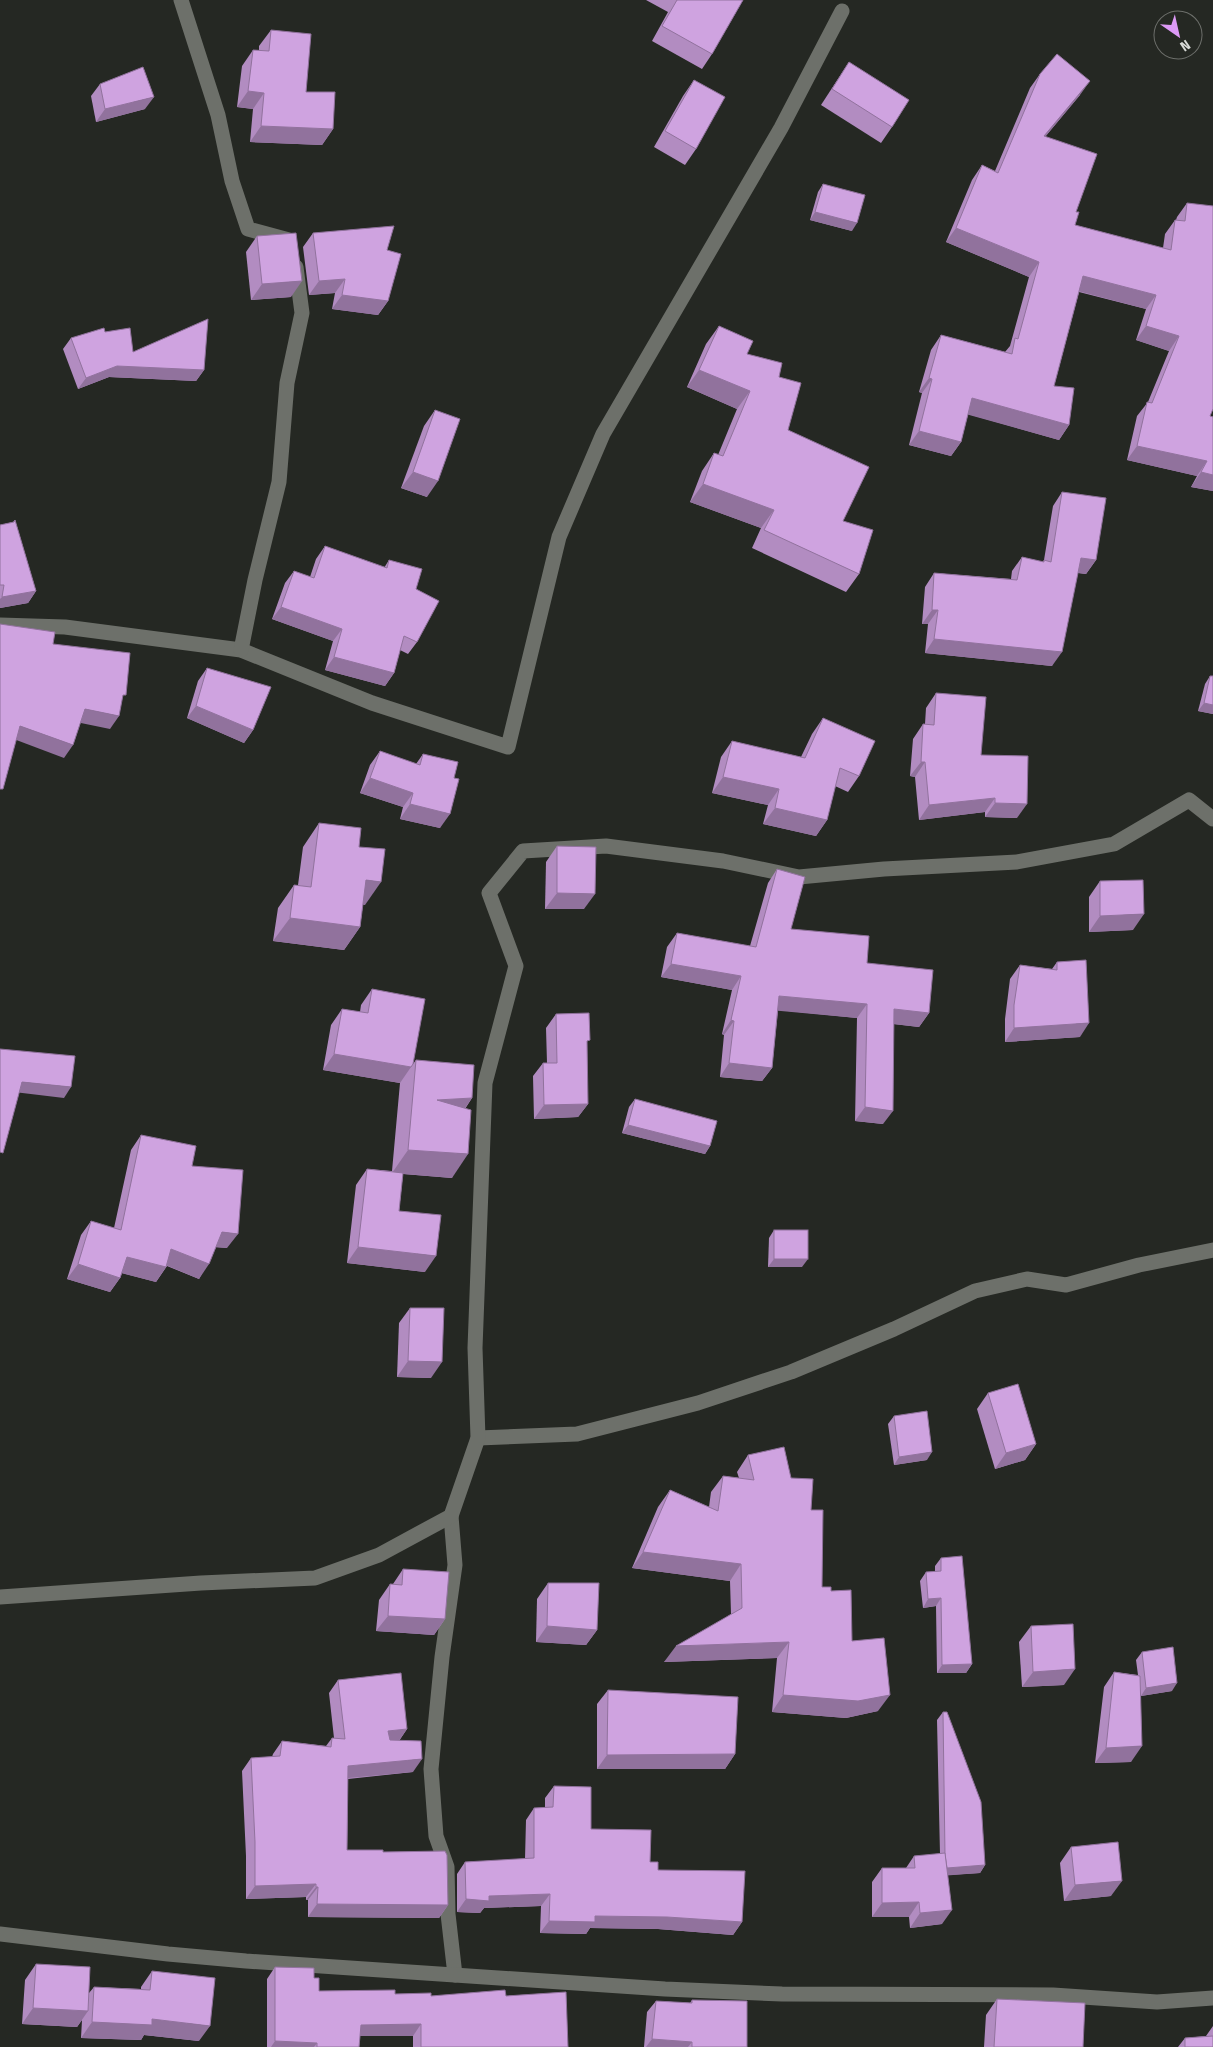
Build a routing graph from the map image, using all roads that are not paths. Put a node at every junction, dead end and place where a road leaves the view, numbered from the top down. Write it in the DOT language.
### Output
graph roads {
  1 [pos="182,0"];
  2 [pos="842,12"];
  3 [pos="0,626"];
  4 [pos="241,650"];
  5 [pos="1213,819"];
  6 [pos="1213,1250"];
  7 [pos="478,1438"];
  8 [pos="451,1516"];
  9 [pos="0,1597"];
  10 [pos="0,1934"];
  11 [pos="455,1975"];
  12 [pos="1213,1998"];
  1 -- 4 [label="street"];
  2 -- 4 [label="street"];
  3 -- 4 [label="street"];
  5 -- 7 [label="street"];
  6 -- 7 [label="street"];
  7 -- 8 [label="street"];
  8 -- 9 [label="street"];
  8 -- 11 [label="street"];
  10 -- 11 [label="street"];
  11 -- 12 [label="street"];
}
